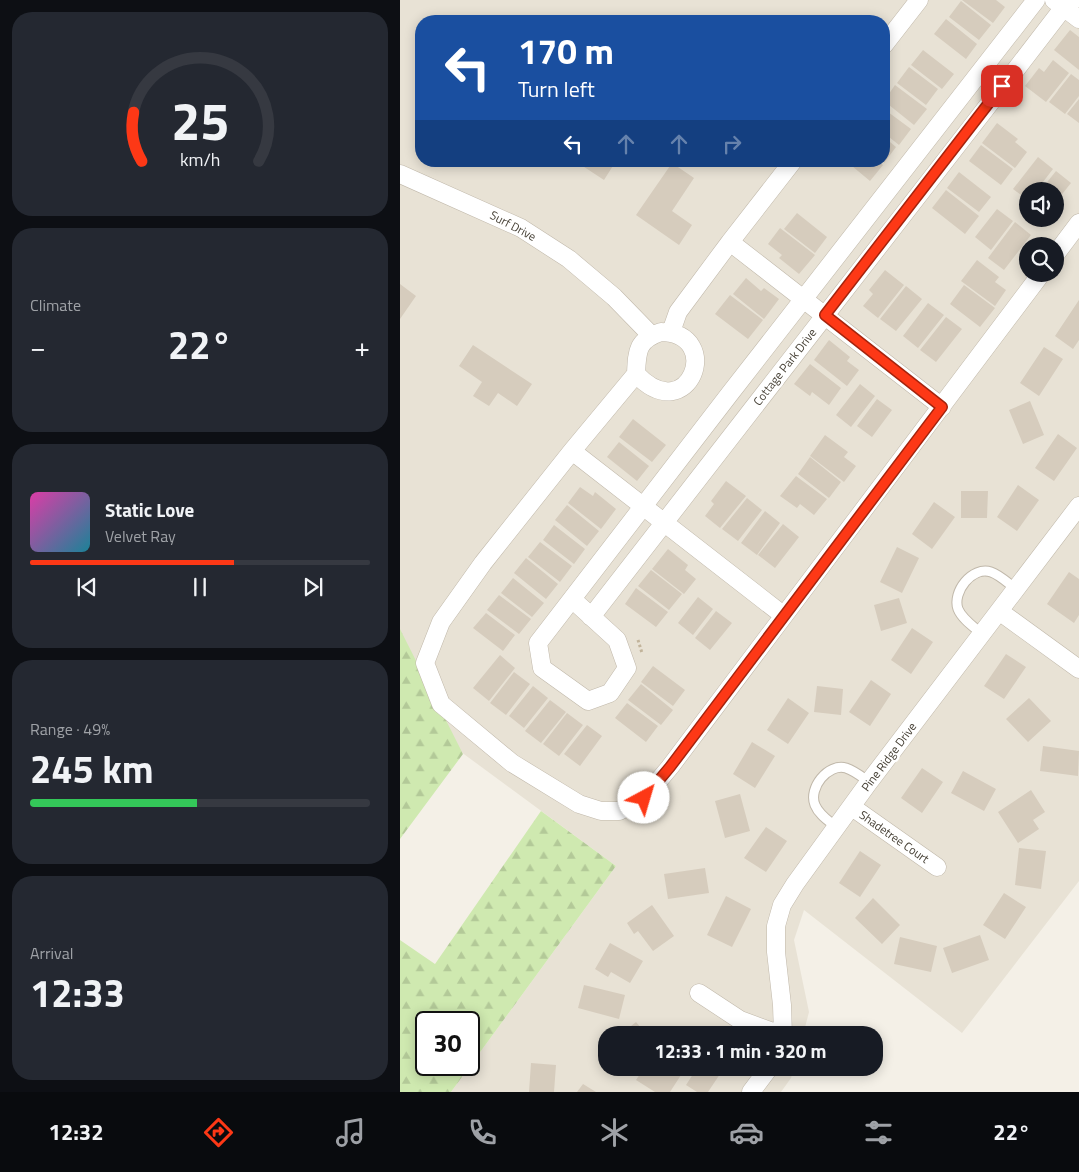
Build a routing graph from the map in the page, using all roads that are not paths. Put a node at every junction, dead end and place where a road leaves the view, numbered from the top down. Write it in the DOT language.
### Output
graph roads {
  1 [pos="919,0"];
  2 [pos="1036,0"];
  3 [pos="1064,2"];
  4 [pos="1079,19"];
  5 [pos="890,37"];
  6 [pos="789,167"];
  7 [pos="400,174"];
  8 [pos="1079,223"];
  9 [pos="730,242"];
  10 [pos="1064,243"];
  11 [pos="1035,282"];
  12 [pos="803,299"];
  13 [pos="825,315"];
  14 [pos="671,332"];
  15 [pos="651,335"];
  16 [pos="636,374"];
  17 [pos="942,407"];
  18 [pos="572,451"];
  19 [pos="1079,506"];
  20 [pos="642,507"];
  21 [pos="664,524"];
  22 [pos="1016,589"];
  23 [pos="572,599"];
  24 [pos="1000,611"];
  25 [pos="783,615"];
  26 [pos="592,617"];
  27 [pos="982,634"];
  28 [pos="1079,668"];
  29 [pos="870,782"];
  30 [pos="852,807"];
  31 [pos="836,827"];
  32 [pos="937,867"];
  33 [pos="699,993"];
  34 [pos="757,1026"];
  35 [pos="782,1026"];
  36 [pos="763,1076"];
  37 [pos="750,1092"];
  1 -- 5 [label="street"];
  2 -- 12 [label="street"];
  3 -- 4 [label="street"];
  3 -- 13 [label="street, Cottage Park Drive"];
  6 -- 9 [label="street"];
  7 -- 15 [label="street, Surf Drive"];
  8 -- 10 [label="street"];
  9 -- 12 [label="street"];
  9 -- 14 [label="street"];
  11 -- 17 [label="street"];
  12 -- 13 [label="street"];
  12 -- 20 [label="street"];
  13 -- 17 [label="street"];
  13 -- 21 [label="street, Cottage Park Drive"];
  14 -- 15 [label="street"];
  14 -- 16 [label="street"];
  15 -- 16 [label="street"];
  16 -- 18 [label="street"];
  17 -- 25 [label="street"];
  18 -- 20 [label="street"];
  18 -- 25 [label="street"];
  19 -- 22 [label="street, Pine Ridge Drive"];
  20 -- 21 [label="street"];
  20 -- 23 [label="street"];
  21 -- 25 [label="street"];
  21 -- 26 [label="street, Cottage Park Drive"];
  22 -- 24 [label="street, Pine Ridge Drive"];
  22 -- 27 [label="lane"];
  23 -- 26 [label="street"];
  23 -- 26 [label="street"];
  24 -- 27 [label="street, Pine Ridge Drive"];
  24 -- 28 [label="street"];
  27 -- 29 [label="street, Pine Ridge Drive"];
  29 -- 30 [label="street, Pine Ridge Drive"];
  29 -- 31 [label="lane"];
  30 -- 31 [label="street, Pine Ridge Drive"];
  30 -- 32 [label="street, Shadetree Court"];
  31 -- 35 [label="street, Pine Ridge Drive"];
  33 -- 34 [label="street"];
  36 -- 37 [label="street"];
}
